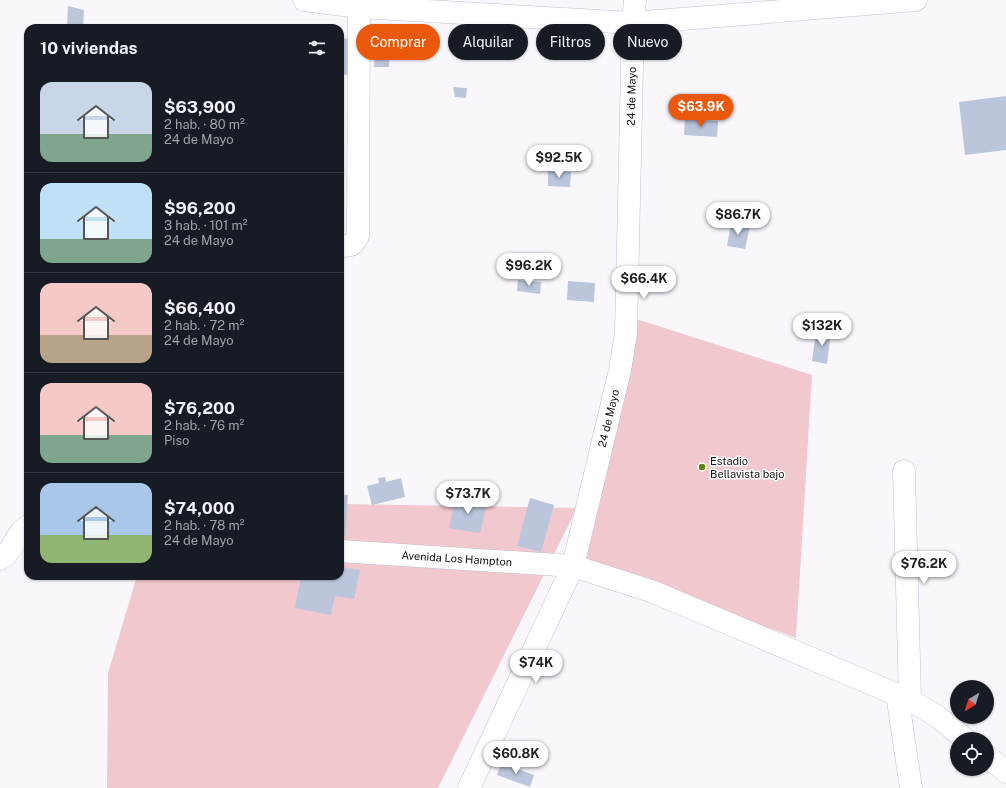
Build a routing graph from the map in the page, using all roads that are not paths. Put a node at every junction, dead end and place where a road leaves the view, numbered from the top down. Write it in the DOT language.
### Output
graph roads {
  1 [pos="304,0"];
  2 [pos="635,0"];
  3 [pos="916,0"];
  4 [pos="359,7"];
  5 [pos="633,23"];
  6 [pos="344,246"];
  7 [pos="904,471"];
  8 [pos="24,529"];
  9 [pos="344,551"];
  10 [pos="0,560"];
  11 [pos="573,566"];
  12 [pos="904,697"];
  13 [pos="956,732"];
  14 [pos="994,762"];
  15 [pos="1006,772"];
  16 [pos="469,788"];
  17 [pos="911,788"];
  1 -- 4 [label="street"];
  2 -- 5 [label="street, 24 de Mayo"];
  3 -- 5 [label="street"];
  4 -- 5 [label="street"];
  4 -- 6 [label="street"];
  5 -- 11 [label="street, 24 de Mayo"];
  7 -- 12 [label="street"];
  8 -- 10 [label="street"];
  9 -- 11 [label="street, Avenida Los Hampton"];
  11 -- 12 [label="street, Avenida Los Hampton"];
  11 -- 16 [label="street, 24 de Mayo"];
  12 -- 13 [label="street, Avenida Los Hampton"];
  12 -- 17 [label="street"];
  14 -- 15 [label="street"];
}
